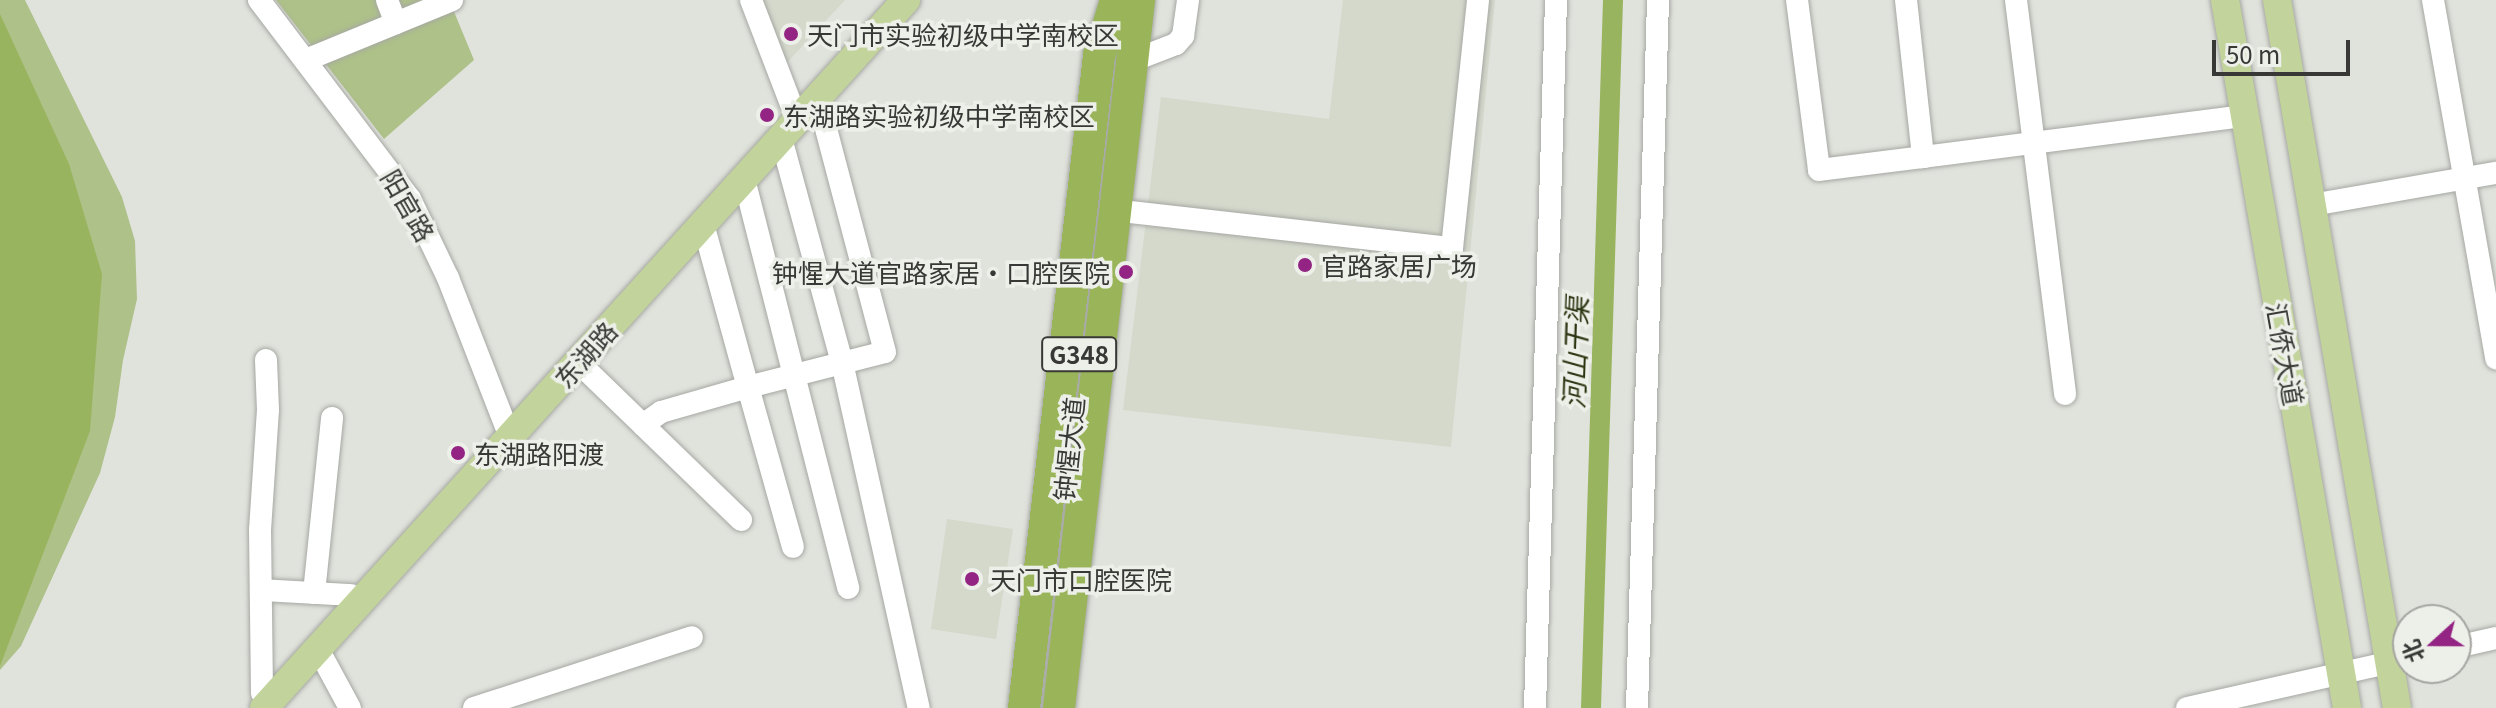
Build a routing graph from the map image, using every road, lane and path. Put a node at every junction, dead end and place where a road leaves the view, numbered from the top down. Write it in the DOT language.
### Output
graph roads {
  1 [pos="259,0"];
  2 [pos="387,0"];
  3 [pos="452,0"];
  4 [pos="751,0"];
  5 [pos="884,0"];
  6 [pos="906,0"];
  7 [pos="1118,0"];
  8 [pos="1139,0"];
  9 [pos="1188,0"];
  10 [pos="1478,0"];
  11 [pos="1556,0"];
  12 [pos="1658,0"];
  13 [pos="1797,0"];
  14 [pos="1906,0"];
  15 [pos="2016,0"];
  16 [pos="2225,0"];
  17 [pos="2277,0"];
  18 [pos="2433,0"];
  19 [pos="396,23"];
  20 [pos="306,60"];
  21 [pos="1132,61"];
  22 [pos="804,101"];
  23 [pos="2245,116"];
  24 [pos="781,138"];
  25 [pos="2031,142"];
  26 [pos="1923,157"];
  27 [pos="2496,173"];
  28 [pos="2464,178"];
  29 [pos="744,179"];
  30 [pos="2312,205"];
  31 [pos="1130,212"];
  32 [pos="703,224"];
  33 [pos="2496,359"];
  34 [pos="266,360"];
  35 [pos="578,362"];
  36 [pos="842,362"];
  37 [pos="797,374"];
  38 [pos="1069,382"];
  39 [pos="748,387"];
  40 [pos="2065,394"];
  41 [pos="332,418"];
  42 [pos="643,425"];
  43 [pos="508,431"];
  44 [pos="741,520"];
  45 [pos="793,547"];
  46 [pos="848,588"];
  47 [pos="261,590"];
  48 [pos="314,593"];
  49 [pos="351,595"];
  50 [pos="2392,623"];
  51 [pos="692,637"];
  52 [pos="2496,638"];
  53 [pos="2472,643"];
  54 [pos="318,649"];
  55 [pos="2392,662"];
  56 [pos="2341,673"];
  57 [pos="2398,684"];
  58 [pos="258,703"];
  59 [pos="350,708"];
  60 [pos="474,708"];
  61 [pos="919,708"];
  62 [pos="1024,708"];
  63 [pos="1039,708"];
  64 [pos="1059,708"];
  65 [pos="1074,708"];
  66 [pos="1535,708"];
  67 [pos="1637,708"];
  68 [pos="2187,708"];
  69 [pos="2347,708"];
  70 [pos="2397,708"];
  1 -- 20 [label="street, 阳官路"];
  2 -- 19 [label="street"];
  3 -- 19 [label="street"];
  4 -- 22 [label="street"];
  5 -- 22 [label="main road, 东湖路"];
  6 -- 22 [label="main road, 东湖路"];
  7 -- 38 [label="highway, 钟惺大道 / G348"];
  8 -- 21 [label="highway, 钟惺大道 / G348"];
  9 -- 21 [label="street"];
  10 -- 31 [label="street"];
  11 -- 66 [label="street"];
  12 -- 67 [label="street"];
  13 -- 26 [label="street"];
  14 -- 26 [label="street"];
  15 -- 25 [label="street"];
  16 -- 23 [label="main road, 汇侨大道"];
  17 -- 30 [label="main road, 汇侨大道"];
  18 -- 28 [label="street"];
  19 -- 20 [label="street"];
  20 -- 43 [label="street, 阳官路"];
  21 -- 31 [label="highway"];
  21 -- 64 [label="highway, 钟惺大道 / G348"];
  22 -- 24 [label="main road, 东湖路"];
  22 -- 36 [label="street"];
  22 -- 43 [label="main road, 东湖路"];
  23 -- 25 [label="street"];
  23 -- 56 [label="main road, 汇侨大道"];
  24 -- 29 [label="main road, 东湖路"];
  24 -- 36 [label="street"];
  25 -- 26 [label="street"];
  25 -- 40 [label="street"];
  27 -- 28 [label="street"];
  28 -- 30 [label="street"];
  28 -- 33 [label="street"];
  29 -- 32 [label="main road, 东湖路"];
  29 -- 37 [label="street"];
  30 -- 50 [label="main road, 汇侨大道"];
  31 -- 65 [label="highway"];
  32 -- 35 [label="main road, 东湖路"];
  32 -- 39 [label="street"];
  34 -- 47 [label="street"];
  35 -- 42 [label="street"];
  35 -- 43 [label="main road, 东湖路"];
  36 -- 37 [label="street"];
  36 -- 61 [label="street"];
  37 -- 39 [label="street"];
  37 -- 46 [label="street"];
  38 -- 62 [label="highway"];
  38 -- 63 [label="highway, 钟惺大道 / G348"];
  39 -- 42 [label="street"];
  39 -- 45 [label="street"];
  41 -- 48 [label="street"];
  42 -- 44 [label="street"];
  43 -- 49 [label="main road, 东湖路"];
  43 -- 54 [label="main road, 东湖路"];
  47 -- 48 [label="street"];
  47 -- 58 [label="street"];
  48 -- 49 [label="street"];
  49 -- 58 [label="main road, 东湖路"];
  51 -- 60 [label="street"];
  52 -- 53 [label="street"];
  54 -- 58 [label="main road, 东湖路"];
  54 -- 59 [label="street"];
  55 -- 56 [label="street"];
  56 -- 68 [label="street"];
  56 -- 69 [label="main road, 汇侨大道"];
  57 -- 70 [label="main road, 汇侨大道"];
}
